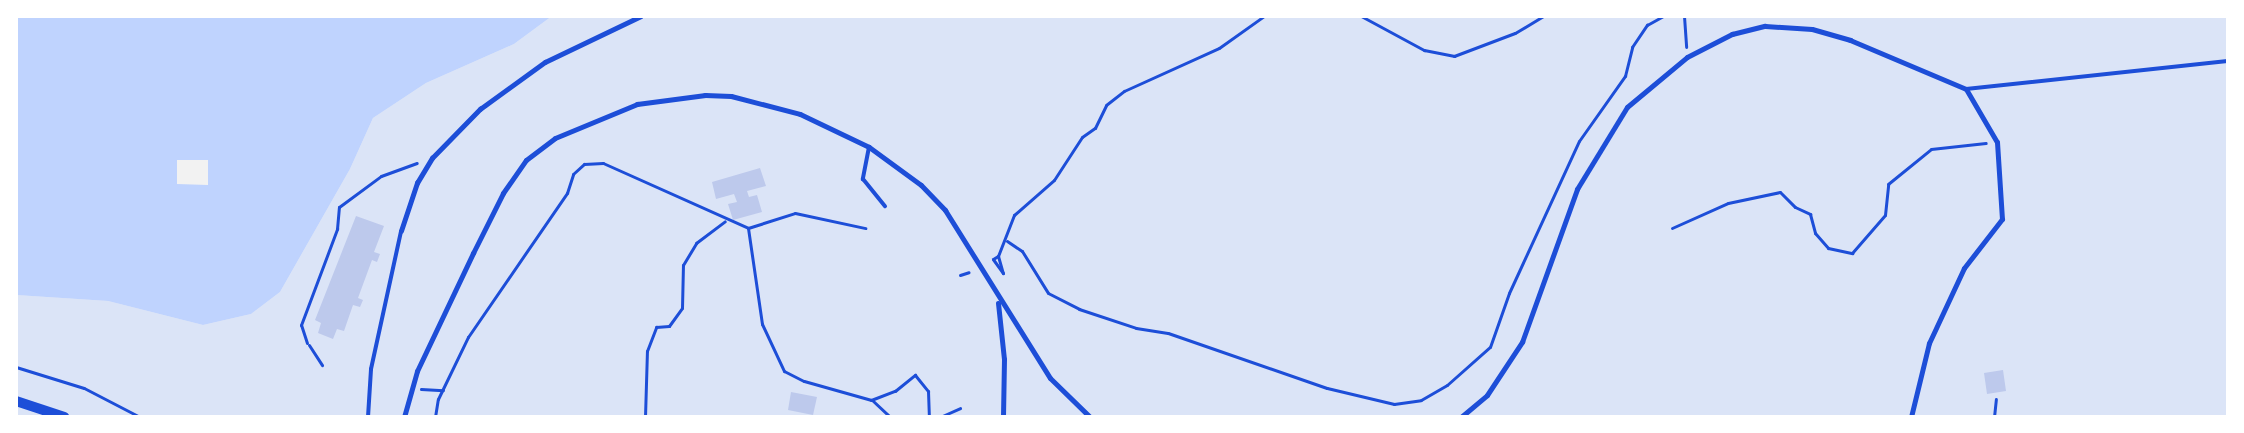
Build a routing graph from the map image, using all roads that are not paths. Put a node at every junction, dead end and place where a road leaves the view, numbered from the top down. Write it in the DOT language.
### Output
graph roads {
  1 [pos="641,16"];
  2 [pos="2228,61"];
  3 [pos="1966,89"];
  4 [pos="869,147"];
  5 [pos="885,206"];
  6 [pos="401,231"];
  7 [pos="997,300"];
  8 [pos="16,401"];
  9 [pos="64,417"];
  10 [pos="368,417"];
  11 [pos="404,417"];
  12 [pos="1003,417"];
  13 [pos="1090,417"];
  14 [pos="1461,417"];
  15 [pos="1910,417"];
  1 -- 6 [label="street"];
  2 -- 3 [label="lane"];
  3 -- 14 [label="street"];
  3 -- 15 [label="street"];
  4 -- 5 [label="lane"];
  4 -- 7 [label="street"];
  4 -- 11 [label="street"];
  6 -- 10 [label="lane"];
  7 -- 12 [label="street"];
  7 -- 13 [label="street"];
  8 -- 9 [label="main road"];
}
